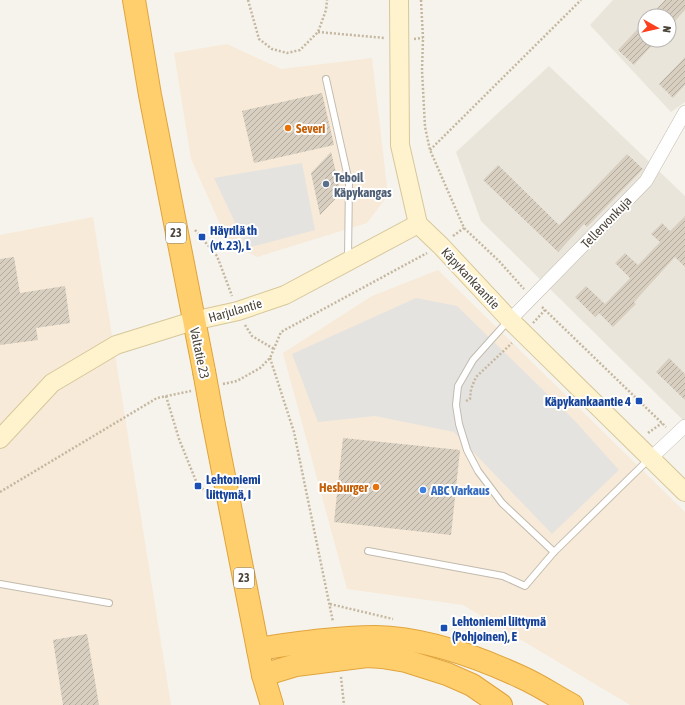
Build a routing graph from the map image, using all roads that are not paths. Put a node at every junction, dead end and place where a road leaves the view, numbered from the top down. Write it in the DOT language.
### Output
graph roads {
  1 [pos="134,0"];
  2 [pos="399,0"];
  3 [pos="326,79"];
  4 [pos="685,112"];
  5 [pos="418,224"];
  6 [pos="348,261"];
  7 [pos="510,320"];
  8 [pos="193,321"];
  9 [pos="685,426"];
  10 [pos="0,439"];
  11 [pos="651,458"];
  12 [pos="685,492"];
  13 [pos="368,550"];
  14 [pos="554,552"];
  15 [pos="0,584"];
  16 [pos="109,603"];
  17 [pos="258,649"];
  18 [pos="263,675"];
  19 [pos="272,705"];
  20 [pos="501,705"];
  21 [pos="572,705"];
  1 -- 8 [label="highway, Valtatie 23 / 23"];
  2 -- 5 [label="street"];
  3 -- 6 [label="lane"];
  4 -- 7 [label="street, Tellervonkuja"];
  5 -- 6 [label="street, Harjulantie"];
  5 -- 7 [label="street, Käpykankaantie"];
  6 -- 8 [label="street, Harjulantie"];
  7 -- 11 [label="street, Käpykankaantie"];
  7 -- 14 [label="lane"];
  8 -- 10 [label="street, Harjulantie"];
  8 -- 17 [label="highway, Valtatie 23 / 23, bridge"];
  9 -- 11 [label="street"];
  11 -- 12 [label="street, Käpykankaantie"];
  11 -- 14 [label="lane"];
  13 -- 14 [label="lane"];
  15 -- 16 [label="lane"];
  17 -- 18 [label="highway, Valtatie 23 / 23"];
  17 -- 21 [label="highway"];
  18 -- 19 [label="highway, Valtatie 23 / 23"];
  18 -- 20 [label="highway"];
}
